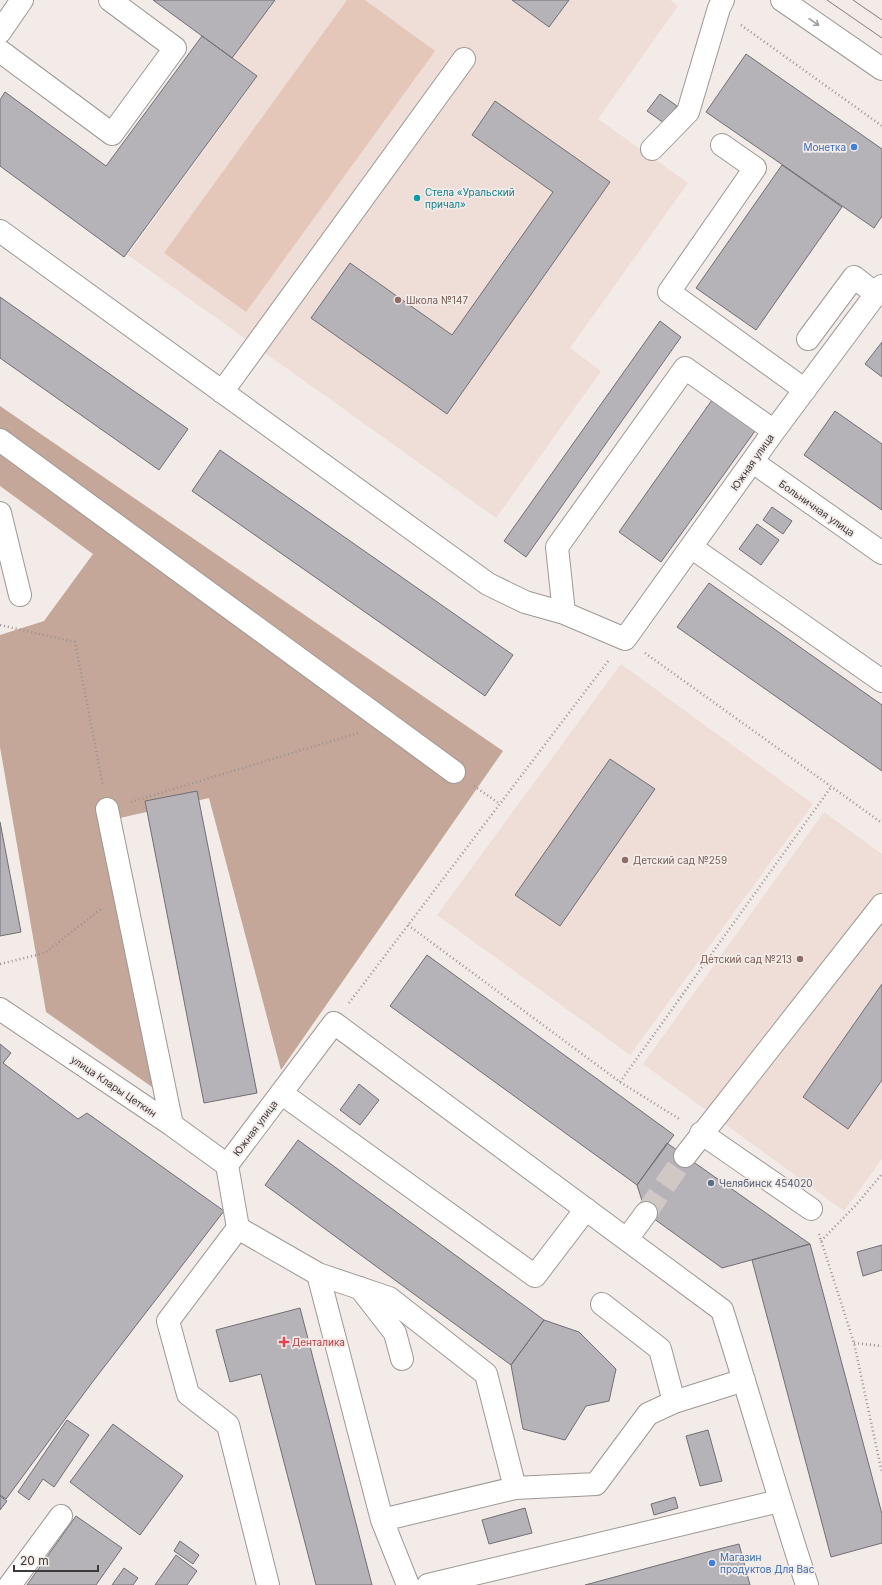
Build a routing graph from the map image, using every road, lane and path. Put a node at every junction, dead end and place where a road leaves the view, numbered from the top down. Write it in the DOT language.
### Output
graph roads {
  1 [pos="22,0"];
  2 [pos="110,0"];
  3 [pos="782,0"];
  4 [pos="721,4"];
  5 [pos="0,32"];
  6 [pos="0,51"];
  7 [pos="464,59"];
  8 [pos="882,69"];
  9 [pos="882,126"];
  10 [pos="722,145"];
  11 [pos="652,149"];
  12 [pos="0,231"];
  13 [pos="879,290"];
  14 [pos="808,339"];
  15 [pos="805,390"];
  16 [pos="222,392"];
  17 [pos="774,431"];
  18 [pos="0,440"];
  19 [pos="753,462"];
  20 [pos="0,513"];
  21 [pos="691,547"];
  22 [pos="882,553"];
  23 [pos="20,595"];
  24 [pos="564,613"];
  25 [pos="0,625"];
  26 [pos="625,639"];
  27 [pos="882,681"];
  28 [pos="389,724"];
  29 [pos="454,772"];
  30 [pos="832,787"];
  31 [pos="500,804"];
  32 [pos="107,809"];
  33 [pos="882,823"];
  34 [pos="124,891"];
  35 [pos="882,905"];
  36 [pos="408,925"];
  37 [pos="0,964"];
  38 [pos="0,1009"];
  39 [pos="334,1022"];
  40 [pos="620,1082"];
  41 [pos="281,1093"];
  42 [pos="172,1125"];
  43 [pos="701,1133"];
  44 [pos="685,1156"];
  45 [pos="227,1165"];
  46 [pos="882,1174"];
  47 [pos="586,1209"];
  48 [pos="810,1209"];
  49 [pos="646,1213"];
  50 [pos="238,1228"];
  51 [pos="627,1239"];
  52 [pos="821,1241"];
  53 [pos="318,1274"];
  54 [pos="360,1288"];
  55 [pos="602,1304"];
  56 [pos="854,1344"];
  57 [pos="882,1346"];
  58 [pos="402,1359"];
  59 [pos="744,1380"];
  60 [pos="674,1402"];
  61 [pos="882,1473"];
  62 [pos="515,1488"];
  63 [pos="779,1501"];
  64 [pos="61,1516"];
  65 [pos="382,1520"];
  66 [pos="10,1585"];
  67 [pos="268,1585"];
  68 [pos="408,1585"];
  69 [pos="428,1585"];
  70 [pos="807,1585"];
  1 -- 5 [label="street"];
  2 -- 6 [label="street"];
  3 -- 8 [label="street, one-way"];
  4 -- 9 [label="path"];
  4 -- 11 [label="street"];
  7 -- 16 [label="street"];
  10 -- 15 [label="street"];
  12 -- 16 [label="street"];
  13 -- 14 [label="street"];
  13 -- 15 [label="street, Южная улица"];
  15 -- 17 [label="street, Южная улица"];
  16 -- 24 [label="street"];
  17 -- 19 [label="street, Южная улица"];
  17 -- 24 [label="street"];
  18 -- 28 [label="street"];
  19 -- 21 [label="street, Южная улица"];
  19 -- 22 [label="street, Больничная улица"];
  20 -- 23 [label="street"];
  21 -- 26 [label="street, Южная улица"];
  21 -- 27 [label="street"];
  24 -- 26 [label="street"];
  25 -- 32 [label="path"];
  26 -- 30 [label="path"];
  26 -- 31 [label="path"];
  28 -- 29 [label="street"];
  28 -- 32 [label="path"];
  29 -- 31 [label="path"];
  30 -- 33 [label="path"];
  30 -- 40 [label="path"];
  31 -- 36 [label="path"];
  32 -- 34 [label="street"];
  34 -- 37 [label="path"];
  34 -- 42 [label="street"];
  35 -- 43 [label="street"];
  36 -- 39 [label="path"];
  36 -- 40 [label="path"];
  38 -- 42 [label="street, улица Клары Цеткин"];
  39 -- 41 [label="street, Южная улица"];
  39 -- 47 [label="street"];
  40 -- 43 [label="path"];
  41 -- 45 [label="street, Южная улица"];
  41 -- 47 [label="street"];
  42 -- 45 [label="street, улица Клары Цеткин"];
  43 -- 44 [label="street"];
  43 -- 48 [label="street"];
  45 -- 50 [label="street, Южная улица"];
  46 -- 52 [label="path"];
  47 -- 51 [label="street"];
  48 -- 52 [label="path"];
  49 -- 51 [label="street"];
  50 -- 53 [label="street"];
  50 -- 67 [label="street"];
  51 -- 59 [label="street"];
  52 -- 56 [label="path"];
  53 -- 54 [label="street"];
  53 -- 65 [label="street"];
  54 -- 58 [label="street"];
  54 -- 62 [label="street"];
  55 -- 60 [label="street"];
  56 -- 57 [label="path"];
  56 -- 61 [label="path"];
  59 -- 60 [label="street"];
  59 -- 63 [label="street"];
  60 -- 62 [label="street"];
  62 -- 65 [label="street"];
  63 -- 69 [label="street"];
  63 -- 70 [label="street"];
  64 -- 66 [label="street"];
  65 -- 68 [label="street"];
}
